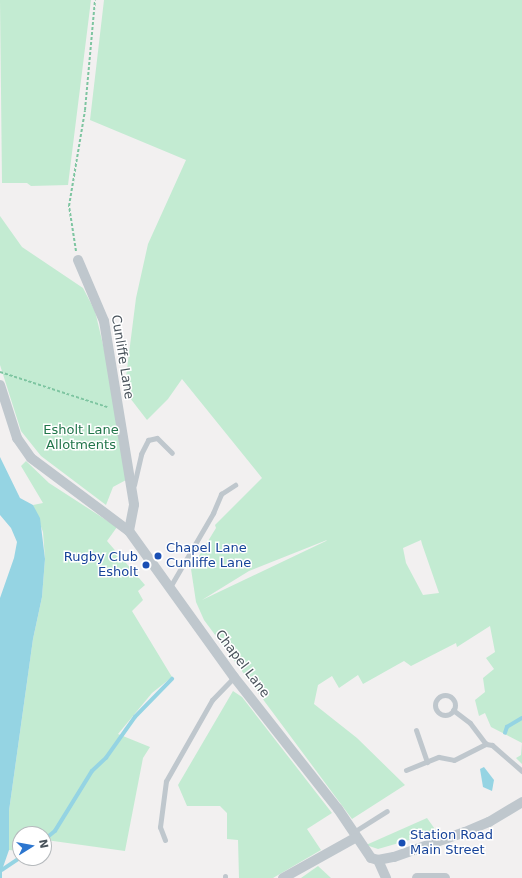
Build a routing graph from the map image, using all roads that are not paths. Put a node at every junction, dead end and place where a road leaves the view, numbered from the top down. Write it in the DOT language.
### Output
graph roads {
  1 [pos="78,260"];
  2 [pos="0,385"];
  3 [pos="172,452"];
  4 [pos="235,485"];
  5 [pos="132,495"];
  6 [pos="129,531"];
  7 [pos="170,587"];
  8 [pos="234,677"];
  9 [pos="453,710"];
  10 [pos="416,730"];
  11 [pos="486,744"];
  12 [pos="427,762"];
  13 [pos="406,770"];
  14 [pos="522,771"];
  15 [pos="522,802"];
  16 [pos="387,811"];
  17 [pos="354,835"];
  18 [pos="165,840"];
  19 [pos="378,860"];
  20 [pos="283,878"];
  21 [pos="386,878"];
  22 [pos="417,878"];
  23 [pos="445,878"];
  1 -- 5 [label="street, Cunliffe Lane"];
  2 -- 6 [label="street, Chapel Lane"];
  3 -- 5 [label="lane"];
  4 -- 7 [label="lane"];
  5 -- 6 [label="street, Cunliffe Lane"];
  6 -- 7 [label="street, Chapel Lane"];
  7 -- 8 [label="street, Chapel Lane"];
  8 -- 17 [label="street, Chapel Lane"];
  8 -- 18 [label="lane"];
  9 -- 11 [label="lane"];
  10 -- 12 [label="lane"];
  11 -- 12 [label="lane"];
  11 -- 14 [label="lane"];
  12 -- 13 [label="lane"];
  15 -- 19 [label="street"];
  16 -- 17 [label="lane"];
  17 -- 19 [label="street, Chapel Lane"];
  17 -- 20 [label="street"];
  19 -- 21 [label="street"];
  22 -- 23 [label="street"];
}
